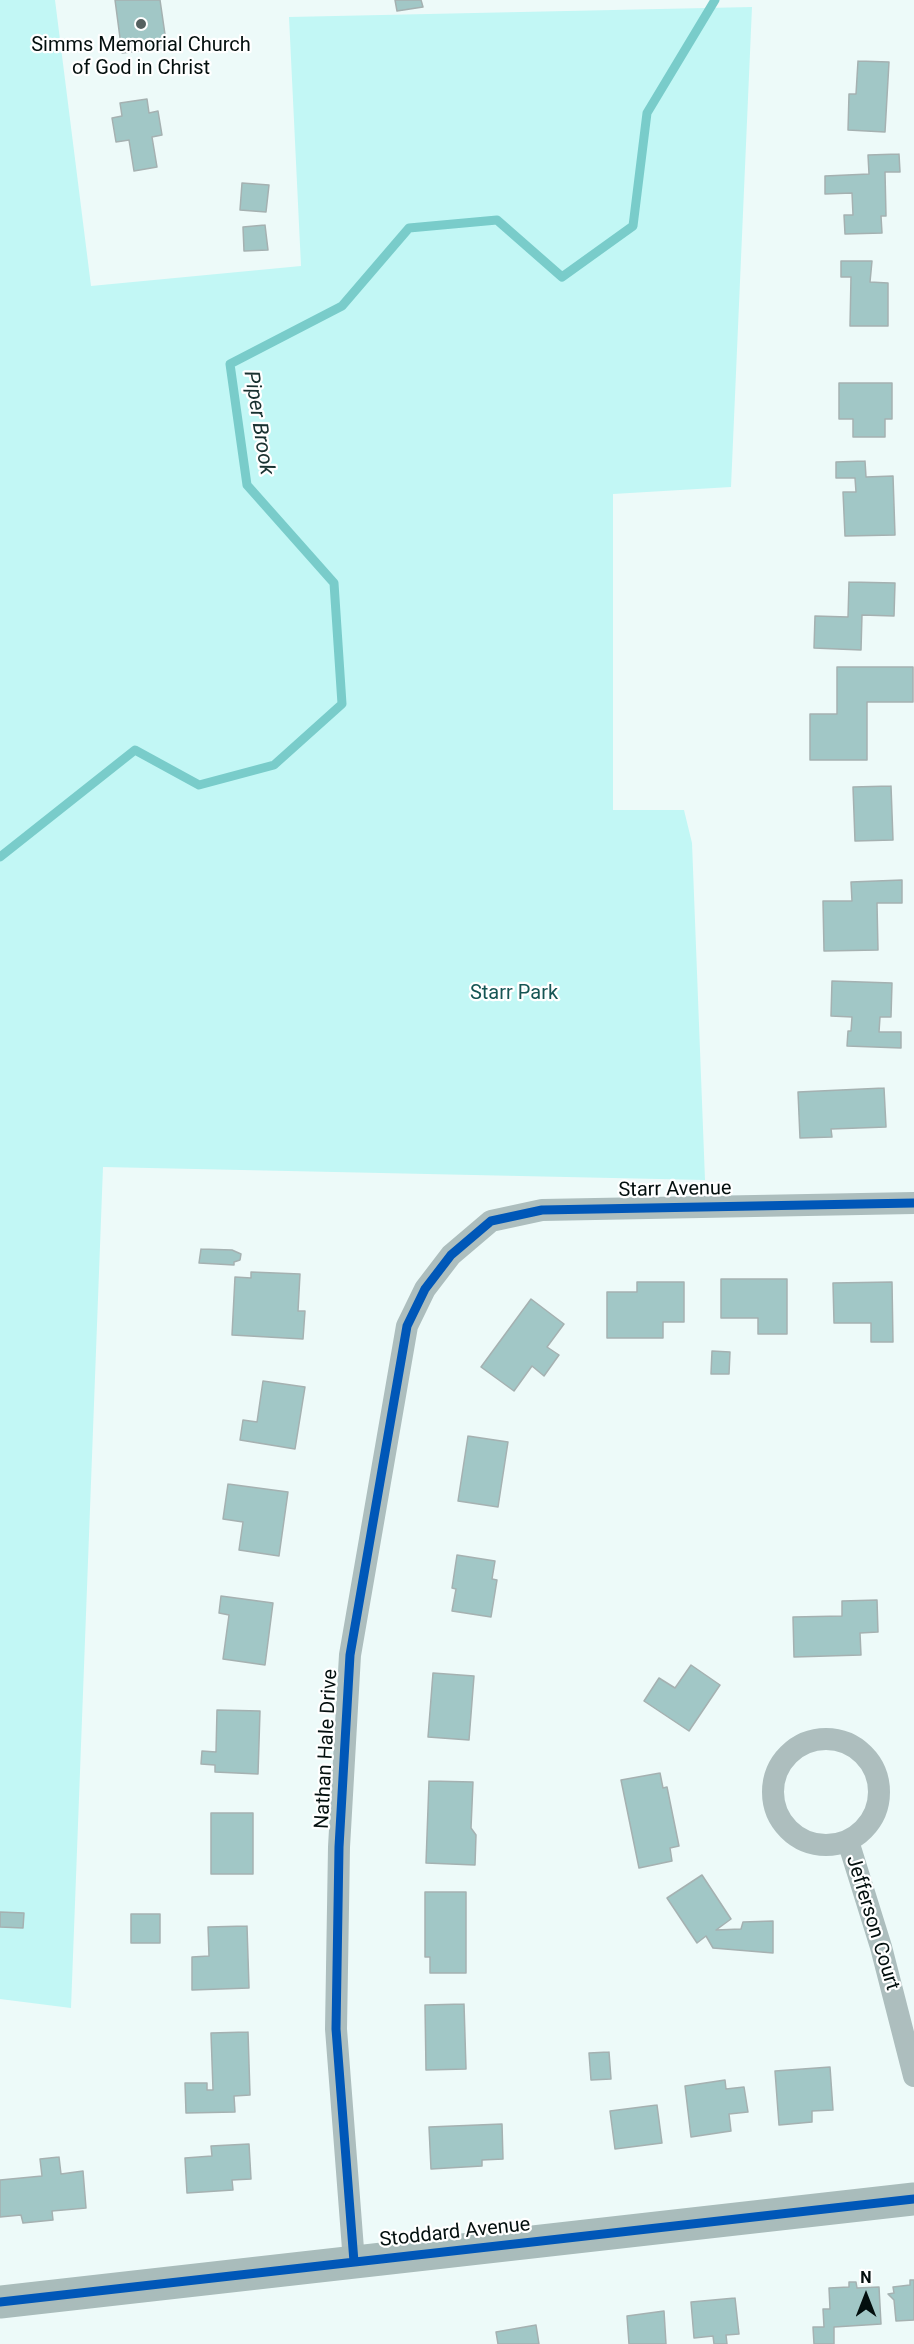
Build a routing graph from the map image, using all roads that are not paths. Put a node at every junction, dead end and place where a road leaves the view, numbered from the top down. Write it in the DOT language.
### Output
graph roads {
  1 [pos="914,1203"];
  2 [pos="451,1256"];
  3 [pos="848,1841"];
  4 [pos="914,2076"];
  5 [pos="914,2199"];
  6 [pos="354,2262"];
  7 [pos="0,2302"];
  1 -- 2 [label="street, Starr Avenue"];
  2 -- 6 [label="street, Nathan Hale Drive"];
  3 -- 3 [label="street, Jefferson Court"];
  3 -- 4 [label="street, Jefferson Court"];
  5 -- 6 [label="street, Stoddard Avenue"];
  6 -- 7 [label="street, Stoddard Avenue"];
}
